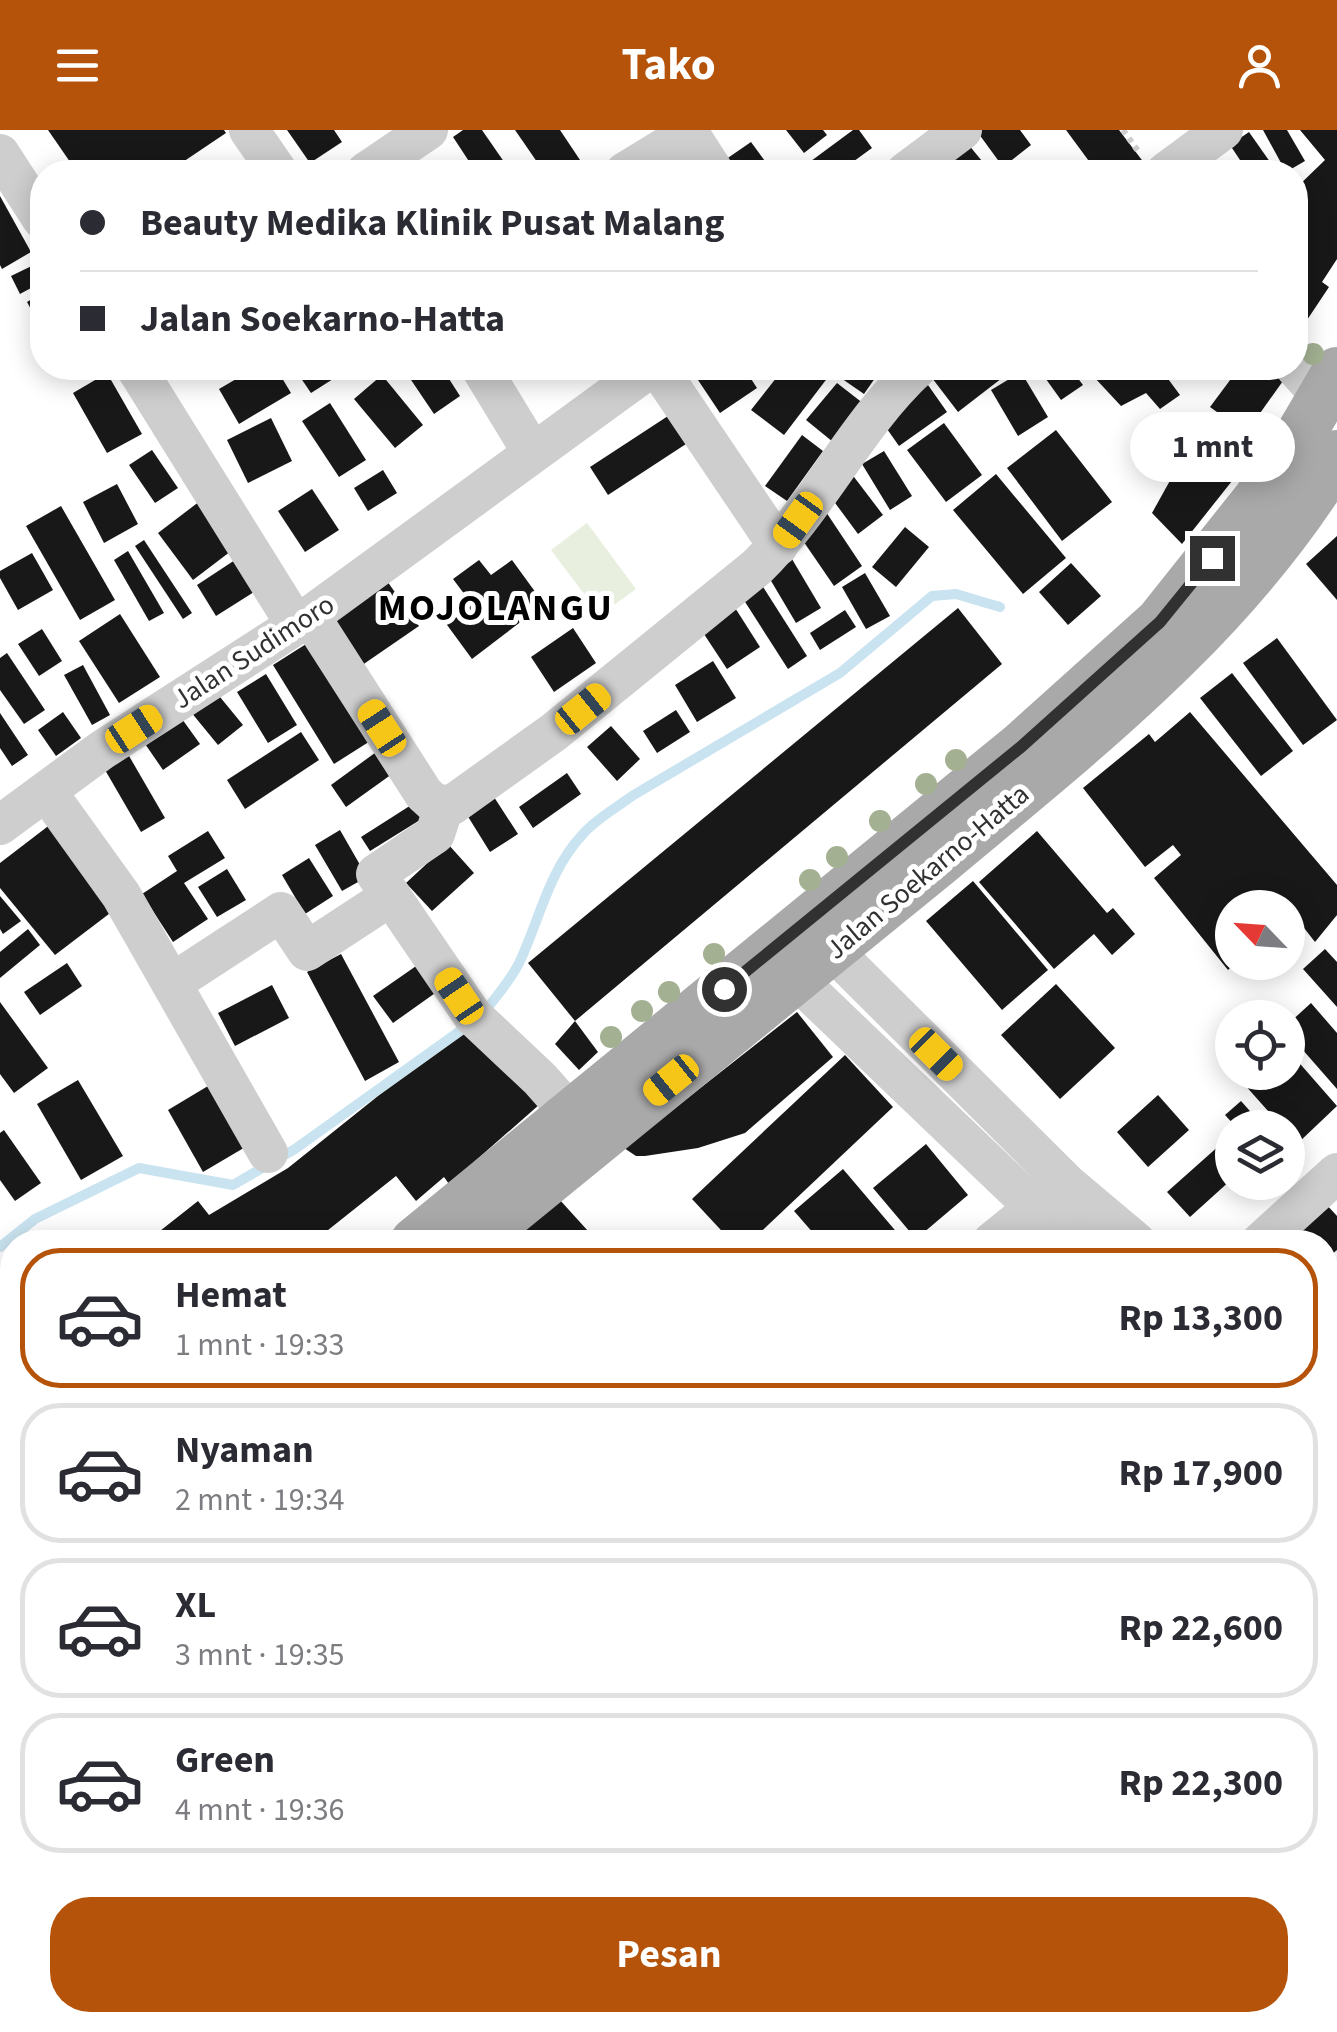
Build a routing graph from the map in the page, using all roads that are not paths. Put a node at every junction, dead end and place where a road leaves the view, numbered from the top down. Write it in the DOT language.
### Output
graph roads {
  1 [pos="249,130"];
  2 [pos="428,130"];
  3 [pos="962,130"];
  4 [pos="1223,130"];
  5 [pos="688,131"];
  6 [pos="0,154"];
  7 [pos="270,160"];
  8 [pos="384,160"];
  9 [pos="643,160"];
  10 [pos="706,160"];
  11 [pos="922,160"];
  12 [pos="1182,160"];
  13 [pos="30,201"];
  14 [pos="1318,379"];
  15 [pos="144,380"];
  16 [pos="487,380"];
  17 [pos="630,380"];
  18 [pos="649,380"];
  19 [pos="906,380"];
  20 [pos="532,452"];
  21 [pos="1336,457"];
  22 [pos="778,546"];
  23 [pos="303,621"];
  24 [pos="1175,633"];
  25 [pos="47,792"];
  26 [pos="444,806"];
  27 [pos="0,825"];
  28 [pos="384,885"];
  29 [pos="814,965"];
  30 [pos="172,982"];
  31 [pos="571,1114"];
  32 [pos="268,1153"];
  33 [pos="1337,1173"];
  34 [pos="1050,1195"];
  35 [pos="430,1230"];
  36 [pos="487,1230"];
  37 [pos="1007,1230"];
  38 [pos="1071,1230"];
  39 [pos="1114,1230"];
  40 [pos="1274,1230"];
  1 -- 7 [label="street"];
  2 -- 8 [label="street"];
  3 -- 11 [label="street"];
  4 -- 12 [label="street"];
  5 -- 9 [label="street"];
  5 -- 10 [label="street"];
  6 -- 13 [label="street"];
  14 -- 24 [label="main road, Jalan Soekarno-Hatta"];
  15 -- 23 [label="street"];
  16 -- 20 [label="street"];
  17 -- 20 [label="street, Jalan Sudimoro"];
  18 -- 22 [label="street"];
  19 -- 22 [label="street"];
  20 -- 23 [label="street, Jalan Sudimoro"];
  21 -- 24 [label="main road, Jalan Soekarno-Hatta"];
  22 -- 26 [label="street"];
  23 -- 25 [label="street, Jalan Sudimoro"];
  23 -- 26 [label="street"];
  24 -- 29 [label="main road, Jalan Soekarno-Hatta"];
  24 -- 31 [label="main road, Jalan Soekarno-Hatta"];
  25 -- 27 [label="street, Jalan Sudimoro"];
  25 -- 30 [label="street"];
  26 -- 28 [label="street"];
  28 -- 30 [label="street"];
  28 -- 31 [label="street"];
  29 -- 34 [label="street"];
  29 -- 36 [label="main road, Jalan Soekarno-Hatta"];
  30 -- 32 [label="street"];
  31 -- 35 [label="main road, Jalan Soekarno-Hatta"];
  33 -- 40 [label="street"];
  34 -- 37 [label="street"];
  34 -- 38 [label="street"];
  34 -- 39 [label="street"];
}
